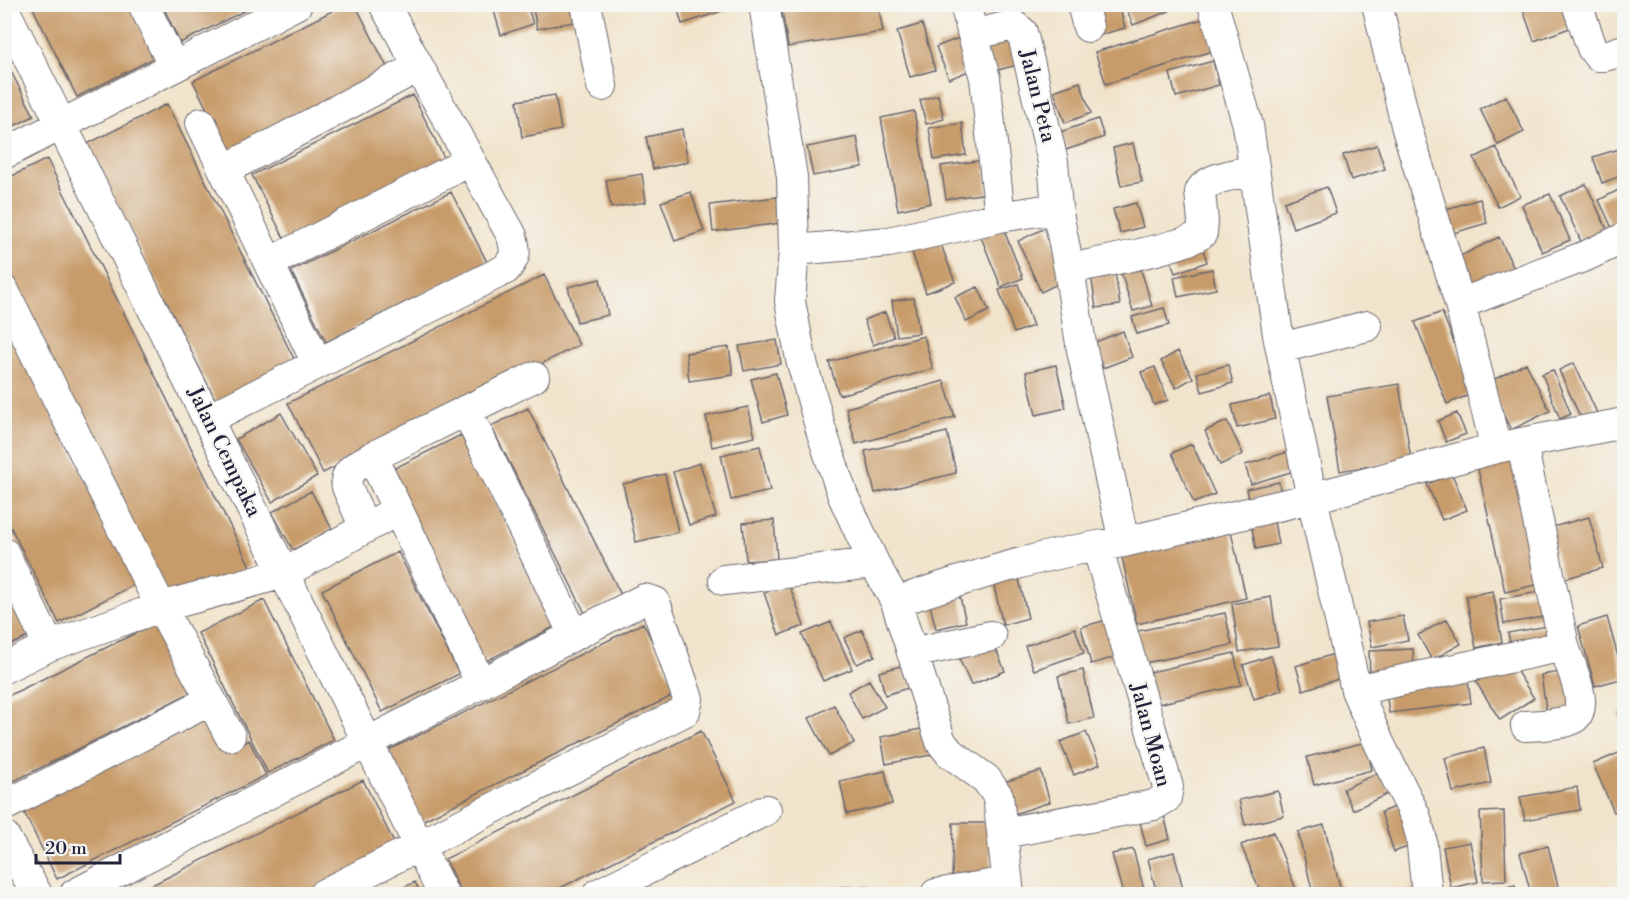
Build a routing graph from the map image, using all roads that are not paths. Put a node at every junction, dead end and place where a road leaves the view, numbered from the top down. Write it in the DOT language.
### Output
graph roads {
  1 [pos="142,4"];
  2 [pos="297,4"];
  3 [pos="384,4"];
  4 [pos="586,4"];
  5 [pos="764,4"];
  6 [pos="965,4"];
  7 [pos="1213,4"];
  8 [pos="1377,4"];
  9 [pos="1577,4"];
  10 [pos="4,9"];
  11 [pos="266,11"];
  12 [pos="973,35"];
  13 [pos="1624,50"];
  14 [pos="418,66"];
  15 [pos="174,67"];
  16 [pos="602,86"];
  17 [pos="201,123"];
  18 [pos="62,125"];
  19 [pos="4,154"];
  20 [pos="470,161"];
  21 [pos="224,170"];
  22 [pos="1254,170"];
  23 [pos="1057,208"];
  24 [pos="1000,217"];
  25 [pos="1624,238"];
  26 [pos="794,250"];
  27 [pos="268,263"];
  28 [pos="1070,269"];
  29 [pos="4,291"];
  30 [pos="1460,304"];
  31 [pos="1367,326"];
  32 [pos="1281,348"];
  33 [pos="317,363"];
  34 [pos="534,377"];
  35 [pos="466,410"];
  36 [pos="208,419"];
  37 [pos="1624,423"];
  38 [pos="1509,446"];
  39 [pos="372,457"];
  40 [pos="1312,498"];
  41 [pos="398,510"];
  42 [pos="365,528"];
  43 [pos="1111,544"];
  44 [pos="4,553"];
  45 [pos="874,563"];
  46 [pos="284,573"];
  47 [pos="724,580"];
  48 [pos="896,602"];
  49 [pos="161,607"];
  50 [pos="574,635"];
  51 [pos="991,636"];
  52 [pos="49,646"];
  53 [pos="1564,646"];
  54 [pos="912,653"];
  55 [pos="4,668"];
  56 [pos="481,684"];
  57 [pos="1356,690"];
  58 [pos="211,700"];
  59 [pos="1526,726"];
  60 [pos="230,736"];
  61 [pos="368,742"];
  62 [pos="4,806"];
  63 [pos="766,810"];
  64 [pos="1003,833"];
  65 [pos="4,836"];
  66 [pos="419,844"];
  67 [pos="1008,888"];
  68 [pos="37,894"];
  69 [pos="75,894"];
  70 [pos="324,894"];
  71 [pos="443,894"];
  72 [pos="598,894"];
  73 [pos="936,894"];
  74 [pos="1427,894"];
  1 -- 15 [label="street"];
  2 -- 11 [label="street"];
  3 -- 14 [label="street"];
  4 -- 16 [label="street"];
  5 -- 26 [label="street"];
  6 -- 12 [label="street"];
  7 -- 22 [label="street"];
  8 -- 30 [label="street"];
  9 -- 13 [label="street"];
  10 -- 18 [label="street, Jalan Cempaka"];
  11 -- 15 [label="street"];
  12 -- 23 [label="street, Jalan Peta"];
  12 -- 24 [label="street"];
  14 -- 20 [label="street"];
  14 -- 21 [label="street"];
  15 -- 18 [label="street"];
  17 -- 21 [label="street"];
  18 -- 19 [label="street"];
  18 -- 36 [label="street, Jalan Cempaka"];
  20 -- 27 [label="street"];
  20 -- 33 [label="street"];
  21 -- 27 [label="street"];
  22 -- 28 [label="street"];
  22 -- 32 [label="street"];
  23 -- 24 [label="street"];
  23 -- 28 [label="street"];
  24 -- 26 [label="street"];
  25 -- 30 [label="street"];
  26 -- 45 [label="street"];
  27 -- 33 [label="street"];
  28 -- 43 [label="street"];
  29 -- 49 [label="street"];
  30 -- 38 [label="street"];
  31 -- 32 [label="street"];
  32 -- 40 [label="street"];
  33 -- 36 [label="street"];
  34 -- 35 [label="street"];
  35 -- 39 [label="street"];
  35 -- 50 [label="street"];
  36 -- 46 [label="street, Jalan Cempaka"];
  37 -- 38 [label="street"];
  38 -- 40 [label="street"];
  38 -- 53 [label="street"];
  39 -- 41 [label="street"];
  39 -- 42 [label="street"];
  40 -- 43 [label="street"];
  40 -- 57 [label="street"];
  41 -- 42 [label="street"];
  41 -- 56 [label="street"];
  42 -- 46 [label="street"];
  43 -- 48 [label="street"];
  43 -- 64 [label="street, Jalan Moan"];
  44 -- 52 [label="street"];
  45 -- 47 [label="street"];
  45 -- 48 [label="street"];
  46 -- 49 [label="street"];
  46 -- 61 [label="street, Jalan Cempaka"];
  48 -- 54 [label="street"];
  49 -- 52 [label="street"];
  49 -- 58 [label="street"];
  50 -- 56 [label="street"];
  50 -- 66 [label="street"];
  51 -- 54 [label="street"];
  52 -- 55 [label="street"];
  53 -- 57 [label="street"];
  53 -- 59 [label="street"];
  54 -- 64 [label="street"];
  56 -- 61 [label="street"];
  57 -- 74 [label="street"];
  58 -- 60 [label="street"];
  58 -- 62 [label="street"];
  61 -- 66 [label="street, Jalan Cempaka"];
  61 -- 69 [label="street"];
  63 -- 72 [label="street"];
  64 -- 67 [label="street"];
  65 -- 68 [label="street"];
  66 -- 70 [label="street"];
  66 -- 71 [label="street, Jalan Cempaka"];
  67 -- 73 [label="street"];
}
